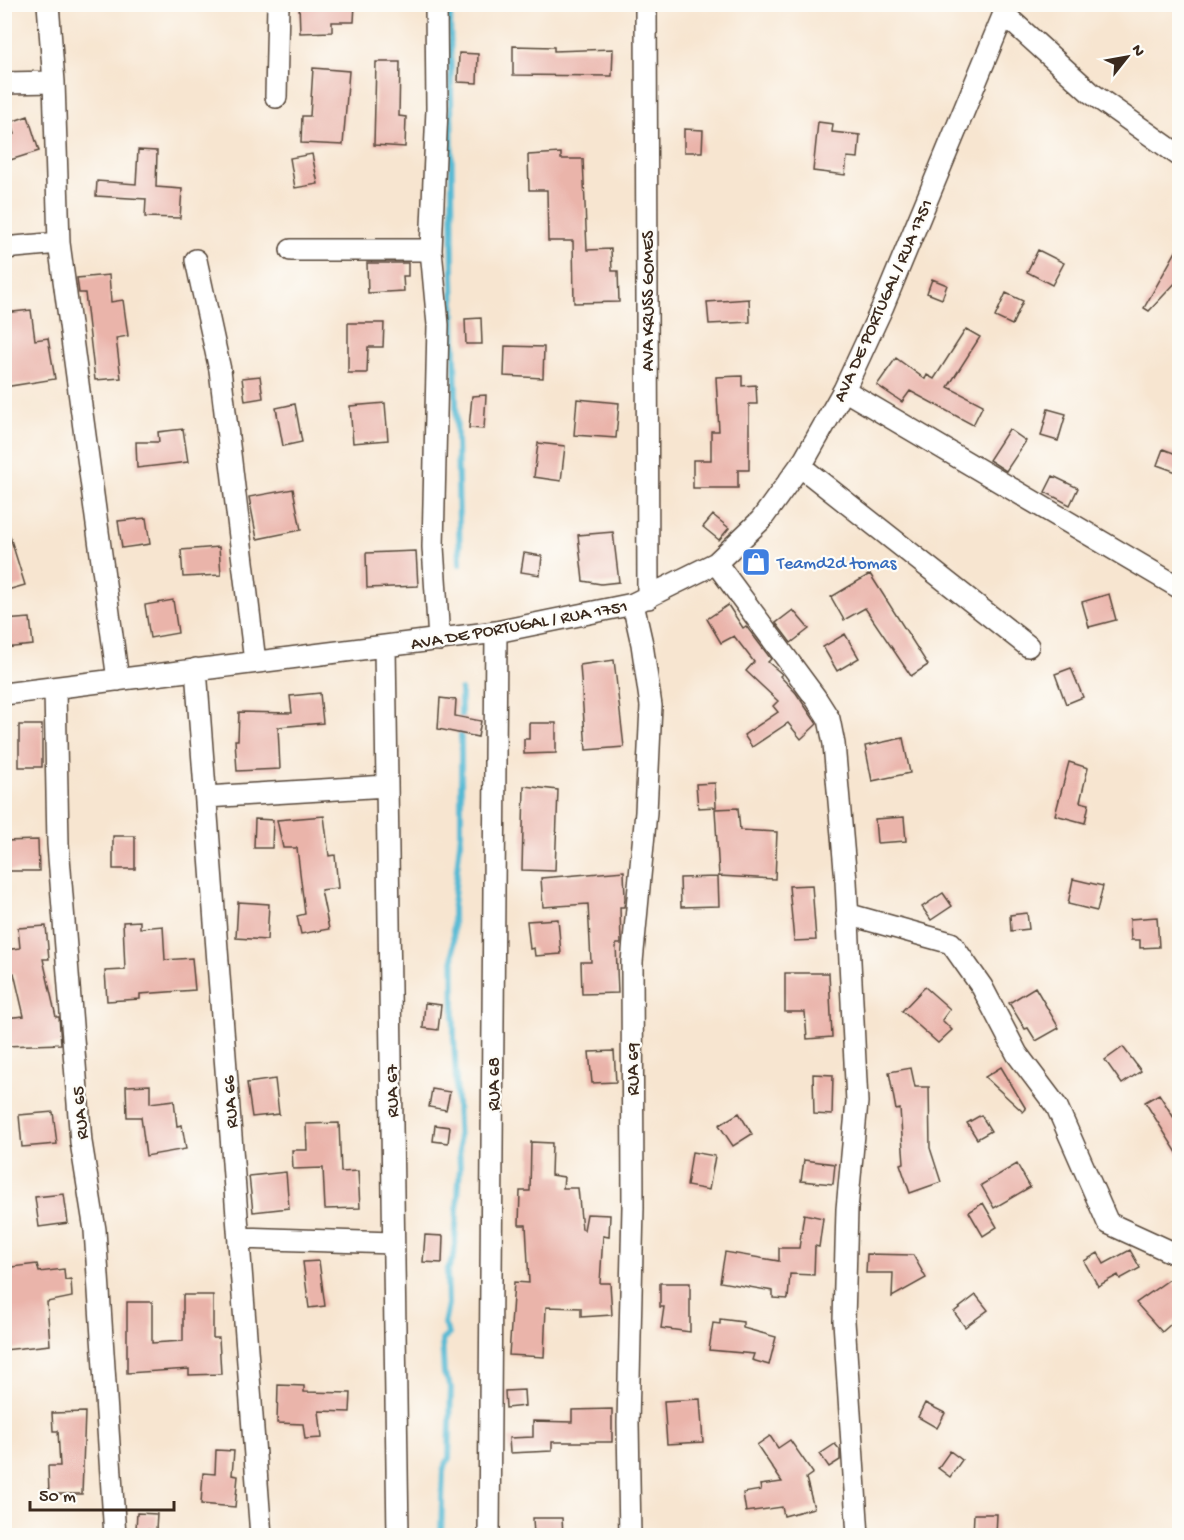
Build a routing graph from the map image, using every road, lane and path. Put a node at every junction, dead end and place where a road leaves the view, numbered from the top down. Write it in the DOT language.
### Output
graph roads {
  1 [pos="48,4"];
  2 [pos="278,4"];
  3 [pos="436,4"];
  4 [pos="646,4"];
  5 [pos="1006,9"];
  6 [pos="54,82"];
  7 [pos="4,83"];
  8 [pos="276,97"];
  9 [pos="1179,156"];
  10 [pos="59,243"];
  11 [pos="4,248"];
  12 [pos="291,250"];
  13 [pos="431,250"];
  14 [pos="196,261"];
  15 [pos="844,390"];
  16 [pos="800,466"];
  17 [pos="716,563"];
  18 [pos="1179,588"];
  19 [pos="640,601"];
  20 [pos="496,632"];
  21 [pos="439,640"];
  22 [pos="1028,646"];
  23 [pos="385,647"];
  24 [pos="255,662"];
  25 [pos="196,669"];
  26 [pos="118,680"];
  27 [pos="55,689"];
  28 [pos="4,694"];
  29 [pos="387,786"];
  30 [pos="206,797"];
  31 [pos="847,914"];
  32 [pos="239,1238"];
  33 [pos="393,1243"];
  34 [pos="1179,1256"];
  35 [pos="115,1536"];
  36 [pos="261,1536"];
  37 [pos="398,1536"];
  38 [pos="489,1536"];
  39 [pos="630,1536"];
  40 [pos="858,1536"];
  1 -- 6 [label="street"];
  2 -- 8 [label="street"];
  3 -- 13 [label="street"];
  4 -- 19 [label="street, AVA KRUSS GOMES"];
  5 -- 9 [label="street"];
  5 -- 15 [label="street, AVA DE PORTUGAL / RUA 1751"];
  6 -- 7 [label="street"];
  6 -- 10 [label="street"];
  10 -- 11 [label="street"];
  10 -- 26 [label="street"];
  12 -- 13 [label="street"];
  13 -- 21 [label="street"];
  14 -- 24 [label="street"];
  15 -- 16 [label="street, AVA DE PORTUGAL / RUA 1751"];
  15 -- 18 [label="street"];
  16 -- 17 [label="street, AVA DE PORTUGAL / RUA 1751"];
  16 -- 22 [label="street"];
  17 -- 19 [label="street, AVA DE PORTUGAL / RUA 1751"];
  17 -- 31 [label="street"];
  19 -- 20 [label="street, AVA DE PORTUGAL / RUA 1751"];
  19 -- 39 [label="street, RUA 69"];
  20 -- 21 [label="street, AVA DE PORTUGAL / RUA 1751"];
  20 -- 38 [label="street, RUA 68"];
  21 -- 23 [label="street, AVA DE PORTUGAL / RUA 1751"];
  23 -- 24 [label="street, AVA DE PORTUGAL / RUA 1751"];
  23 -- 29 [label="street, RUA 67"];
  24 -- 25 [label="street, AVA DE PORTUGAL / RUA 1751"];
  25 -- 26 [label="street, AVA DE PORTUGAL / RUA 1751"];
  25 -- 30 [label="street, RUA 66"];
  26 -- 27 [label="street, AVA DE PORTUGAL / RUA 1751"];
  27 -- 28 [label="street, AVA DE PORTUGAL / RUA 1751"];
  27 -- 35 [label="street, RUA 65"];
  29 -- 30 [label="street"];
  29 -- 33 [label="street, RUA 67"];
  30 -- 32 [label="street, RUA 66"];
  31 -- 34 [label="street"];
  31 -- 40 [label="street"];
  32 -- 33 [label="street"];
  32 -- 36 [label="street, RUA 66"];
  33 -- 37 [label="street, RUA 67"];
}
